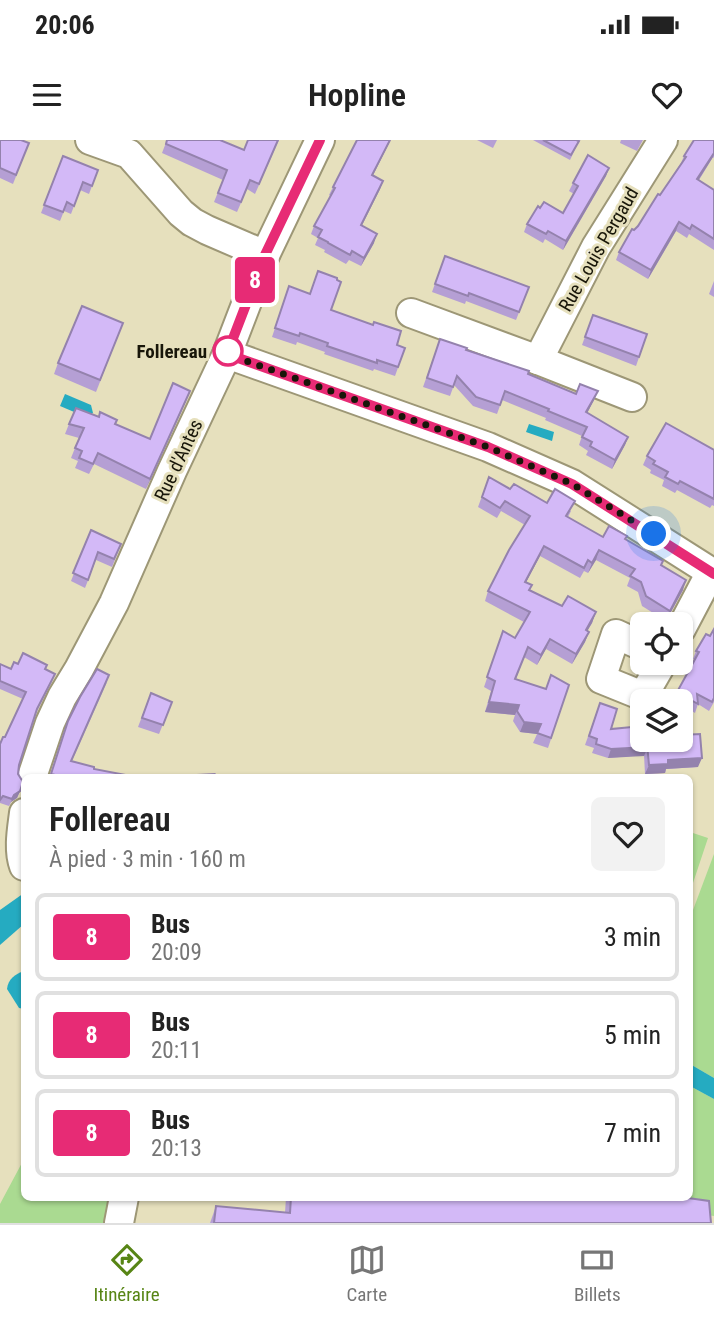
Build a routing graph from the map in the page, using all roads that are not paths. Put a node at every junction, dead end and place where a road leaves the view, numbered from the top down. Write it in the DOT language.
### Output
graph roads {
  1 [pos="90,140"];
  2 [pos="320,140"];
  3 [pos="663,140"];
  4 [pos="132,147"];
  5 [pos="265,255"];
  6 [pos="411,313"];
  7 [pos="227,354"];
  8 [pos="538,360"];
  9 [pos="632,397"];
  10 [pos="713,573"];
  11 [pos="691,612"];
  12 [pos="630,640"];
  13 [pos="655,675"];
  14 [pos="33,774"];
  15 [pos="123,1201"];
  16 [pos="119,1223"];
  1 -- 4 [label="street"];
  2 -- 5 [label="street, Rue d'Antes"];
  3 -- 8 [label="street, Rue Louis Pergaud"];
  4 -- 5 [label="street"];
  5 -- 7 [label="street, Rue d'Antes"];
  6 -- 8 [label="street"];
  7 -- 10 [label="street"];
  7 -- 14 [label="street, Rue d'Antes"];
  8 -- 9 [label="street"];
  10 -- 11 [label="street"];
  12 -- 13 [label="street"];
  15 -- 16 [label="street"];
}
